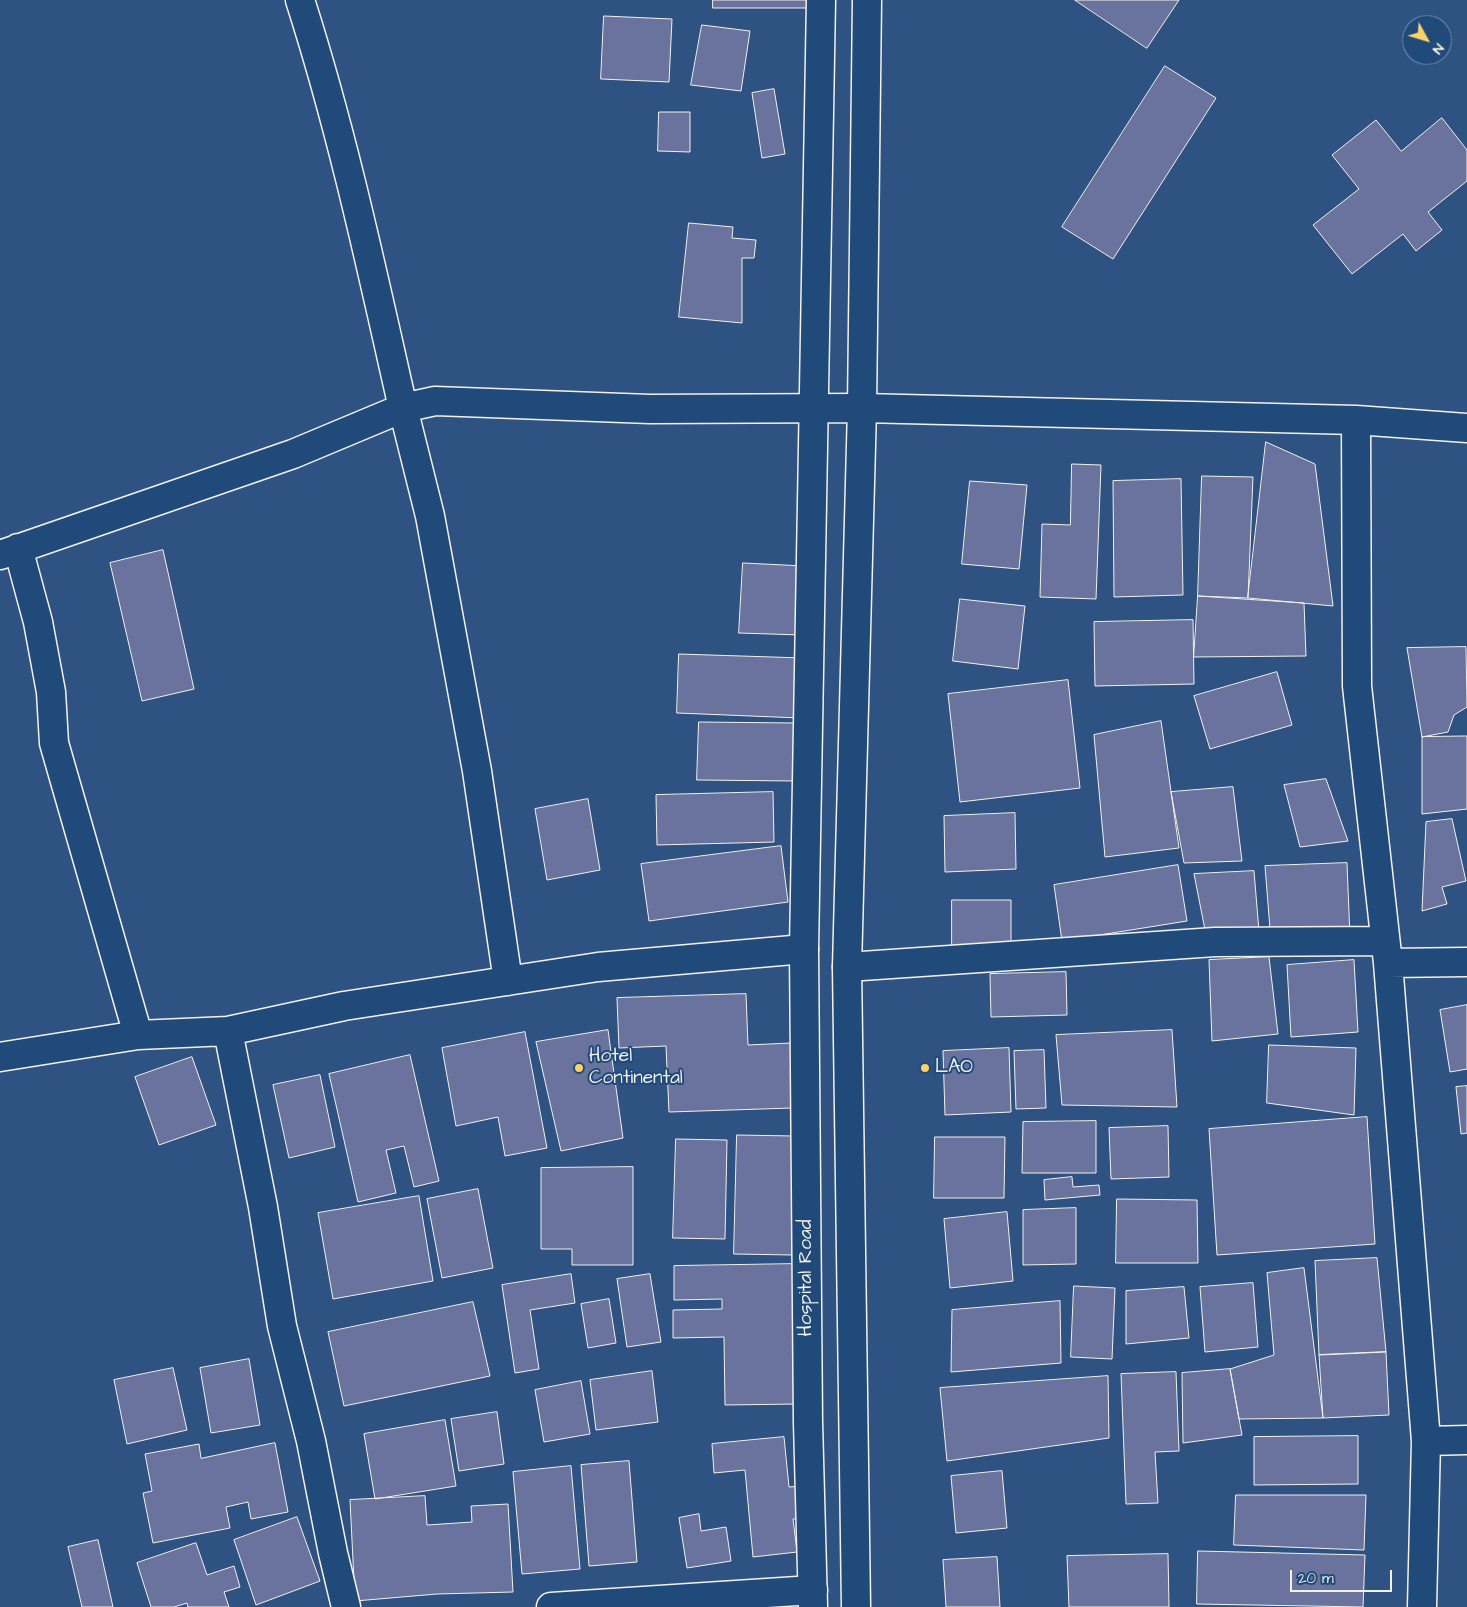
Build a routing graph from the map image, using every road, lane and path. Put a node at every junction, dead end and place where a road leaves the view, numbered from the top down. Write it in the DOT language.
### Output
graph roads {
  1 [pos="300,0"];
  2 [pos="821,0"];
  3 [pos="867,0"];
  4 [pos="403,408"];
  5 [pos="814,408"];
  6 [pos="862,408"];
  7 [pos="1356,420"];
  8 [pos="1467,428"];
  9 [pos="9,551"];
  10 [pos="804,949"];
  11 [pos="1386,952"];
  12 [pos="847,959"];
  13 [pos="1467,962"];
  14 [pos="508,981"];
  15 [pos="228,1031"];
  16 [pos="138,1036"];
  17 [pos="0,1057"];
  18 [pos="1467,1440"];
  19 [pos="1426,1441"];
  20 [pos="813,1598"];
  21 [pos="346,1607"];
  22 [pos="551,1607"];
  23 [pos="856,1607"];
  24 [pos="1422,1607"];
  1 -- 4 [label="street"];
  2 -- 5 [label="street, Hospital Road"];
  3 -- 6 [label="street"];
  4 -- 5 [label="street"];
  4 -- 9 [label="street"];
  4 -- 14 [label="street"];
  5 -- 6 [label="street"];
  5 -- 10 [label="street, Hospital Road"];
  6 -- 7 [label="street"];
  6 -- 12 [label="street"];
  7 -- 8 [label="street"];
  7 -- 11 [label="street"];
  9 -- 16 [label="street"];
  10 -- 14 [label="street"];
  10 -- 20 [label="street, Hospital Road"];
  11 -- 12 [label="street"];
  11 -- 13 [label="street"];
  11 -- 19 [label="street"];
  12 -- 23 [label="street"];
  14 -- 15 [label="street"];
  15 -- 16 [label="street"];
  15 -- 21 [label="street"];
  16 -- 17 [label="street"];
  18 -- 19 [label="street"];
  19 -- 24 [label="street"];
  20 -- 22 [label="street"];
}
